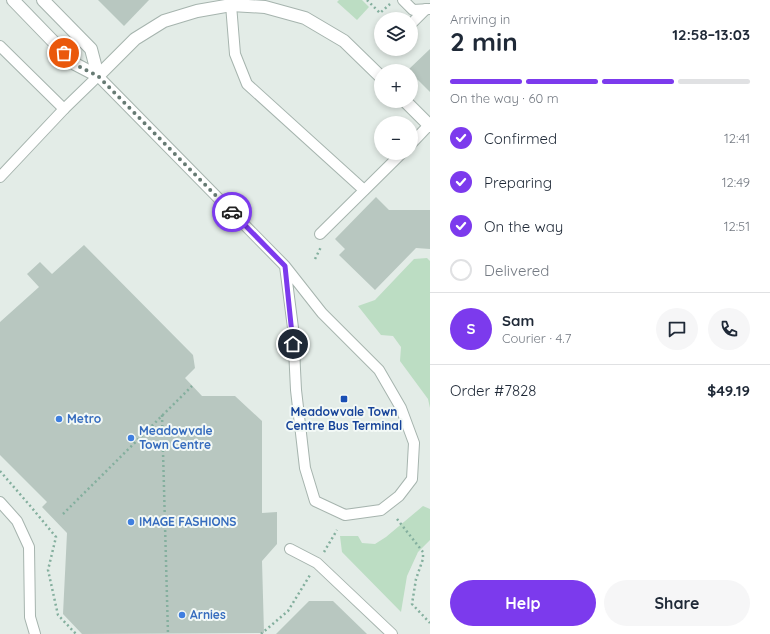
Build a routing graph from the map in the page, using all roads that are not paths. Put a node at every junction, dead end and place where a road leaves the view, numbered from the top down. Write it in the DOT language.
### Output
graph roads {
  1 [pos="13,0"];
  2 [pos="43,0"];
  3 [pos="403,0"];
  4 [pos="231,5"];
  5 [pos="428,9"];
  6 [pos="418,18"];
  7 [pos="0,46"];
  8 [pos="374,70"];
  9 [pos="98,76"];
  10 [pos="412,108"];
  11 [pos="64,109"];
  12 [pos="430,125"];
  13 [pos="418,137"];
  14 [pos="395,160"];
  15 [pos="0,177"];
  16 [pos="364,190"];
  17 [pos="320,234"];
  18 [pos="285,266"];
  19 [pos="0,502"];
  20 [pos="290,549"];
  21 [pos="35,634"];
  22 [pos="392,634"];
  1 -- 9 [label="street"];
  2 -- 9 [label="street"];
  3 -- 5 [label="lane"];
  4 -- 8 [label="street"];
  4 -- 9 [label="street"];
  4 -- 16 [label="lane"];
  5 -- 6 [label="lane"];
  7 -- 11 [label="lane"];
  9 -- 11 [label="lane"];
  9 -- 18 [label="lane"];
  10 -- 12 [label="street"];
  11 -- 15 [label="lane"];
  12 -- 13 [label="lane"];
  14 -- 16 [label="lane"];
  16 -- 17 [label="lane"];
  18 -- 18 [label="lane"];
  19 -- 21 [label="lane"];
  20 -- 22 [label="lane"];
}
